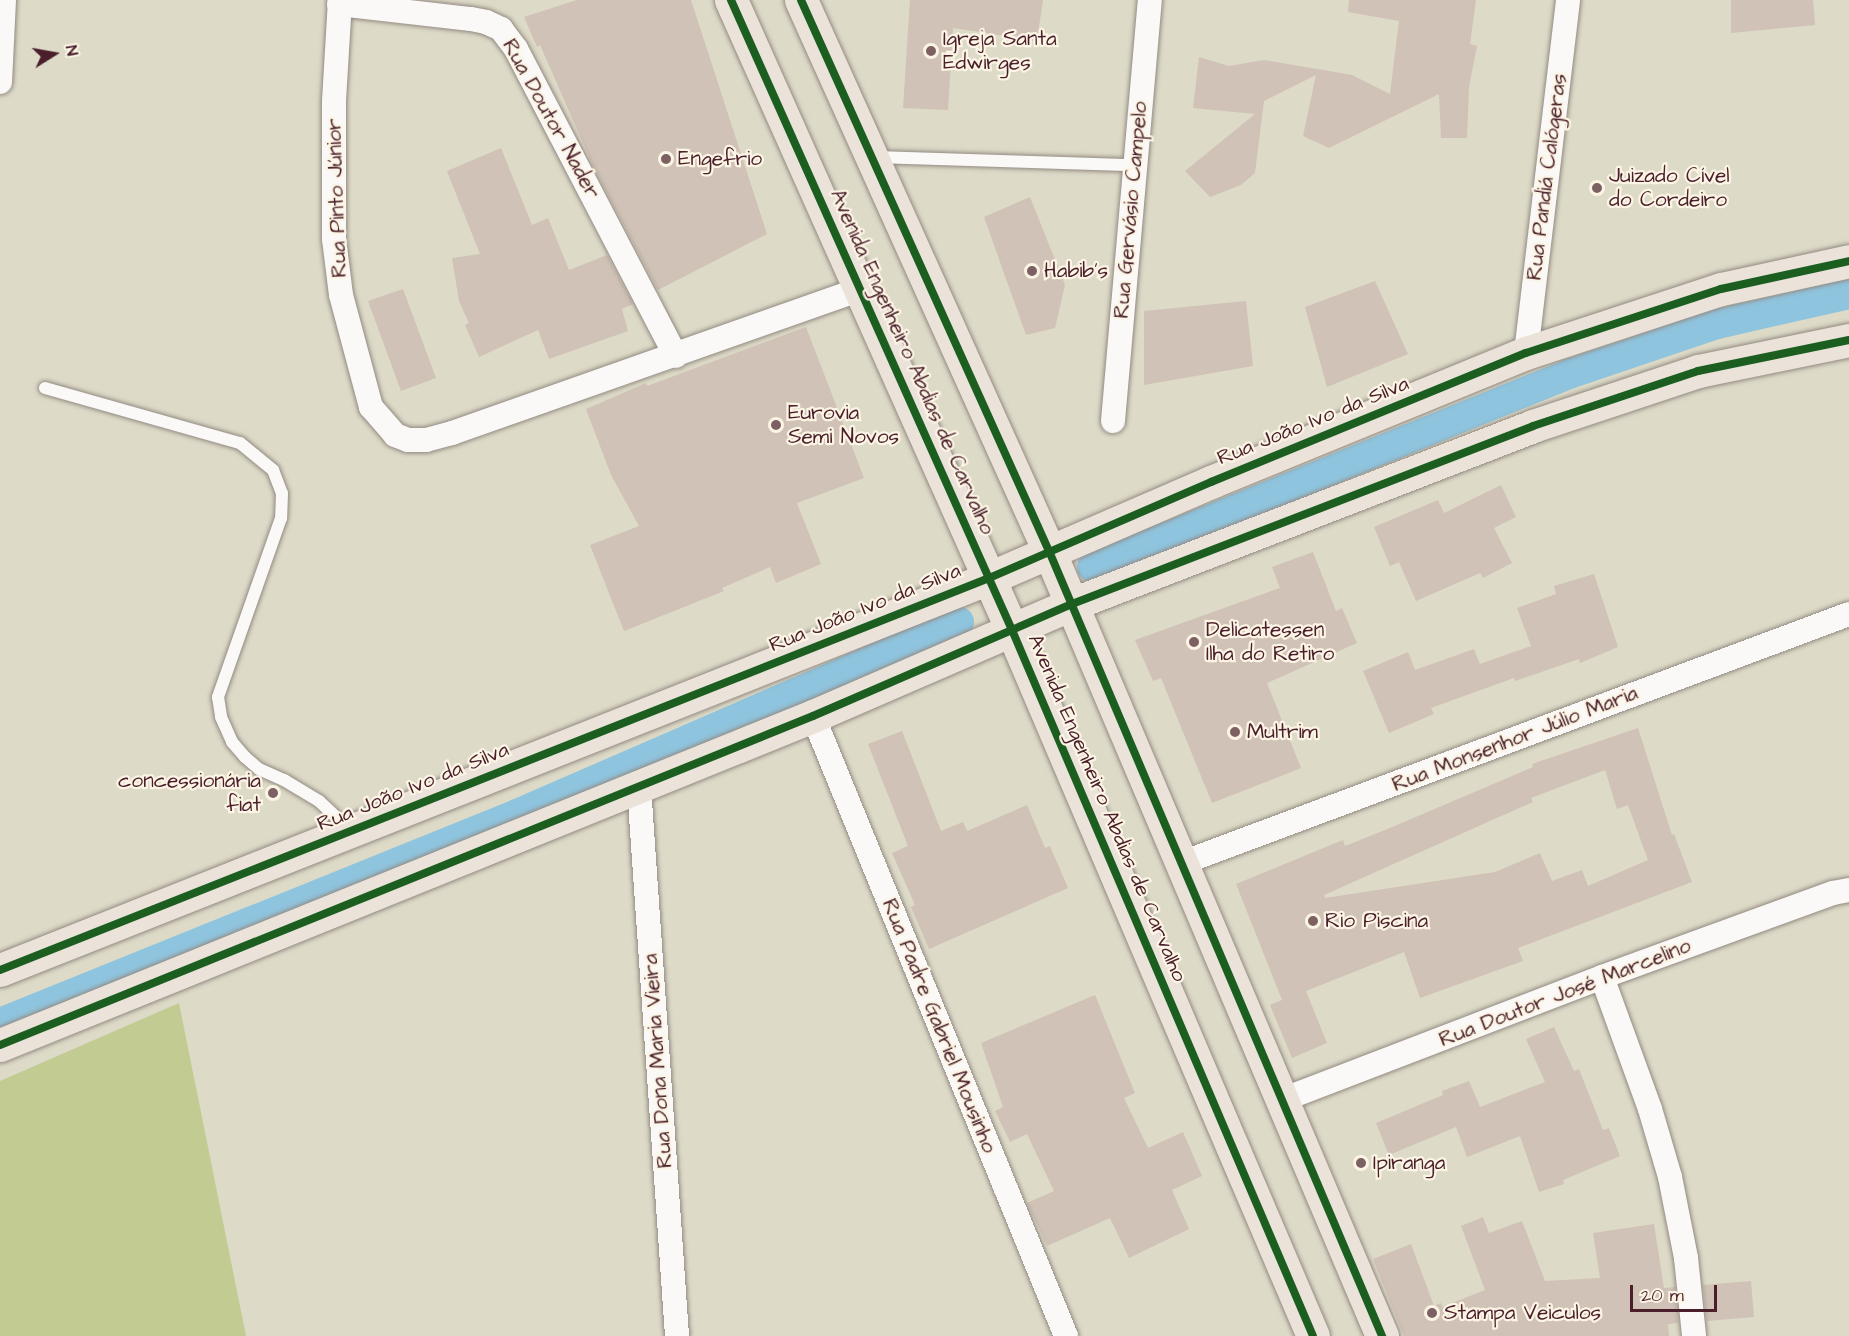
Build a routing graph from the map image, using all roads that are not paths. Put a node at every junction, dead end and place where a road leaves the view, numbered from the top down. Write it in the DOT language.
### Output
graph roads {
  1 [pos="4,0"];
  2 [pos="731,0"];
  3 [pos="801,0"];
  4 [pos="1150,0"];
  5 [pos="1568,0"];
  6 [pos="340,2"];
  7 [pos="0,82"];
  8 [pos="870,157"];
  9 [pos="1135,165"];
  10 [pos="1849,261"];
  11 [pos="860,289"];
  12 [pos="1849,340"];
  13 [pos="1526,353"];
  14 [pos="676,356"];
  15 [pos="45,388"];
  16 [pos="1113,421"];
  17 [pos="1049,551"];
  18 [pos="989,578"];
  19 [pos="1072,604"];
  20 [pos="1849,614"];
  21 [pos="1012,630"];
  22 [pos="813,716"];
  23 [pos="639,787"];
  24 [pos="351,831"];
  25 [pos="1182,863"];
  26 [pos="1849,890"];
  27 [pos="0,969"];
  28 [pos="1602,977"];
  29 [pos="0,1045"];
  30 [pos="1282,1100"];
  31 [pos="677,1336"];
  32 [pos="1066,1336"];
  33 [pos="1313,1336"];
  34 [pos="1382,1336"];
  35 [pos="1694,1336"];
  1 -- 7 [label="street"];
  2 -- 11 [label="main road, Avenida Engenheiro Abdias de Carvalho"];
  3 -- 8 [label="main road"];
  4 -- 9 [label="street, Rua Gervásio Campelo"];
  5 -- 13 [label="street, Rua Pandiá Calógeras"];
  6 -- 14 [label="street, Rua Doutor Nader"];
  6 -- 14 [label="street, Rua Pinto Júnior"];
  8 -- 9 [label="lane"];
  8 -- 17 [label="main road"];
  9 -- 16 [label="street, Rua Gervásio Campelo"];
  10 -- 13 [label="main road, Rua João Ivo da Silva"];
  11 -- 14 [label="street, Rua Pinto Júnior"];
  11 -- 18 [label="main road, Avenida Engenheiro Abdias de Carvalho"];
  12 -- 19 [label="main road"];
  13 -- 17 [label="main road, Rua João Ivo da Silva"];
  15 -- 24 [label="lane"];
  17 -- 18 [label="main road, Rua João Ivo da Silva"];
  17 -- 19 [label="main road"];
  18 -- 21 [label="main road, Avenida Engenheiro Abdias de Carvalho"];
  18 -- 24 [label="main road, Rua João Ivo da Silva"];
  19 -- 21 [label="main road"];
  19 -- 25 [label="main road"];
  20 -- 25 [label="street, Rua Monsenhor Júlio Maria"];
  21 -- 22 [label="main road"];
  21 -- 33 [label="main road, Avenida Engenheiro Abdias de Carvalho"];
  22 -- 23 [label="main road"];
  22 -- 32 [label="street, Rua Padre Gabriel Mousinho"];
  23 -- 29 [label="main road"];
  23 -- 31 [label="street, Rua Dona Maria Vieira"];
  24 -- 27 [label="main road, Rua João Ivo da Silva"];
  25 -- 30 [label="main road"];
  26 -- 28 [label="street, Rua Doutor José Marcelino"];
  28 -- 30 [label="street, Rua Doutor José Marcelino"];
  28 -- 35 [label="street"];
  30 -- 34 [label="main road"];
}
